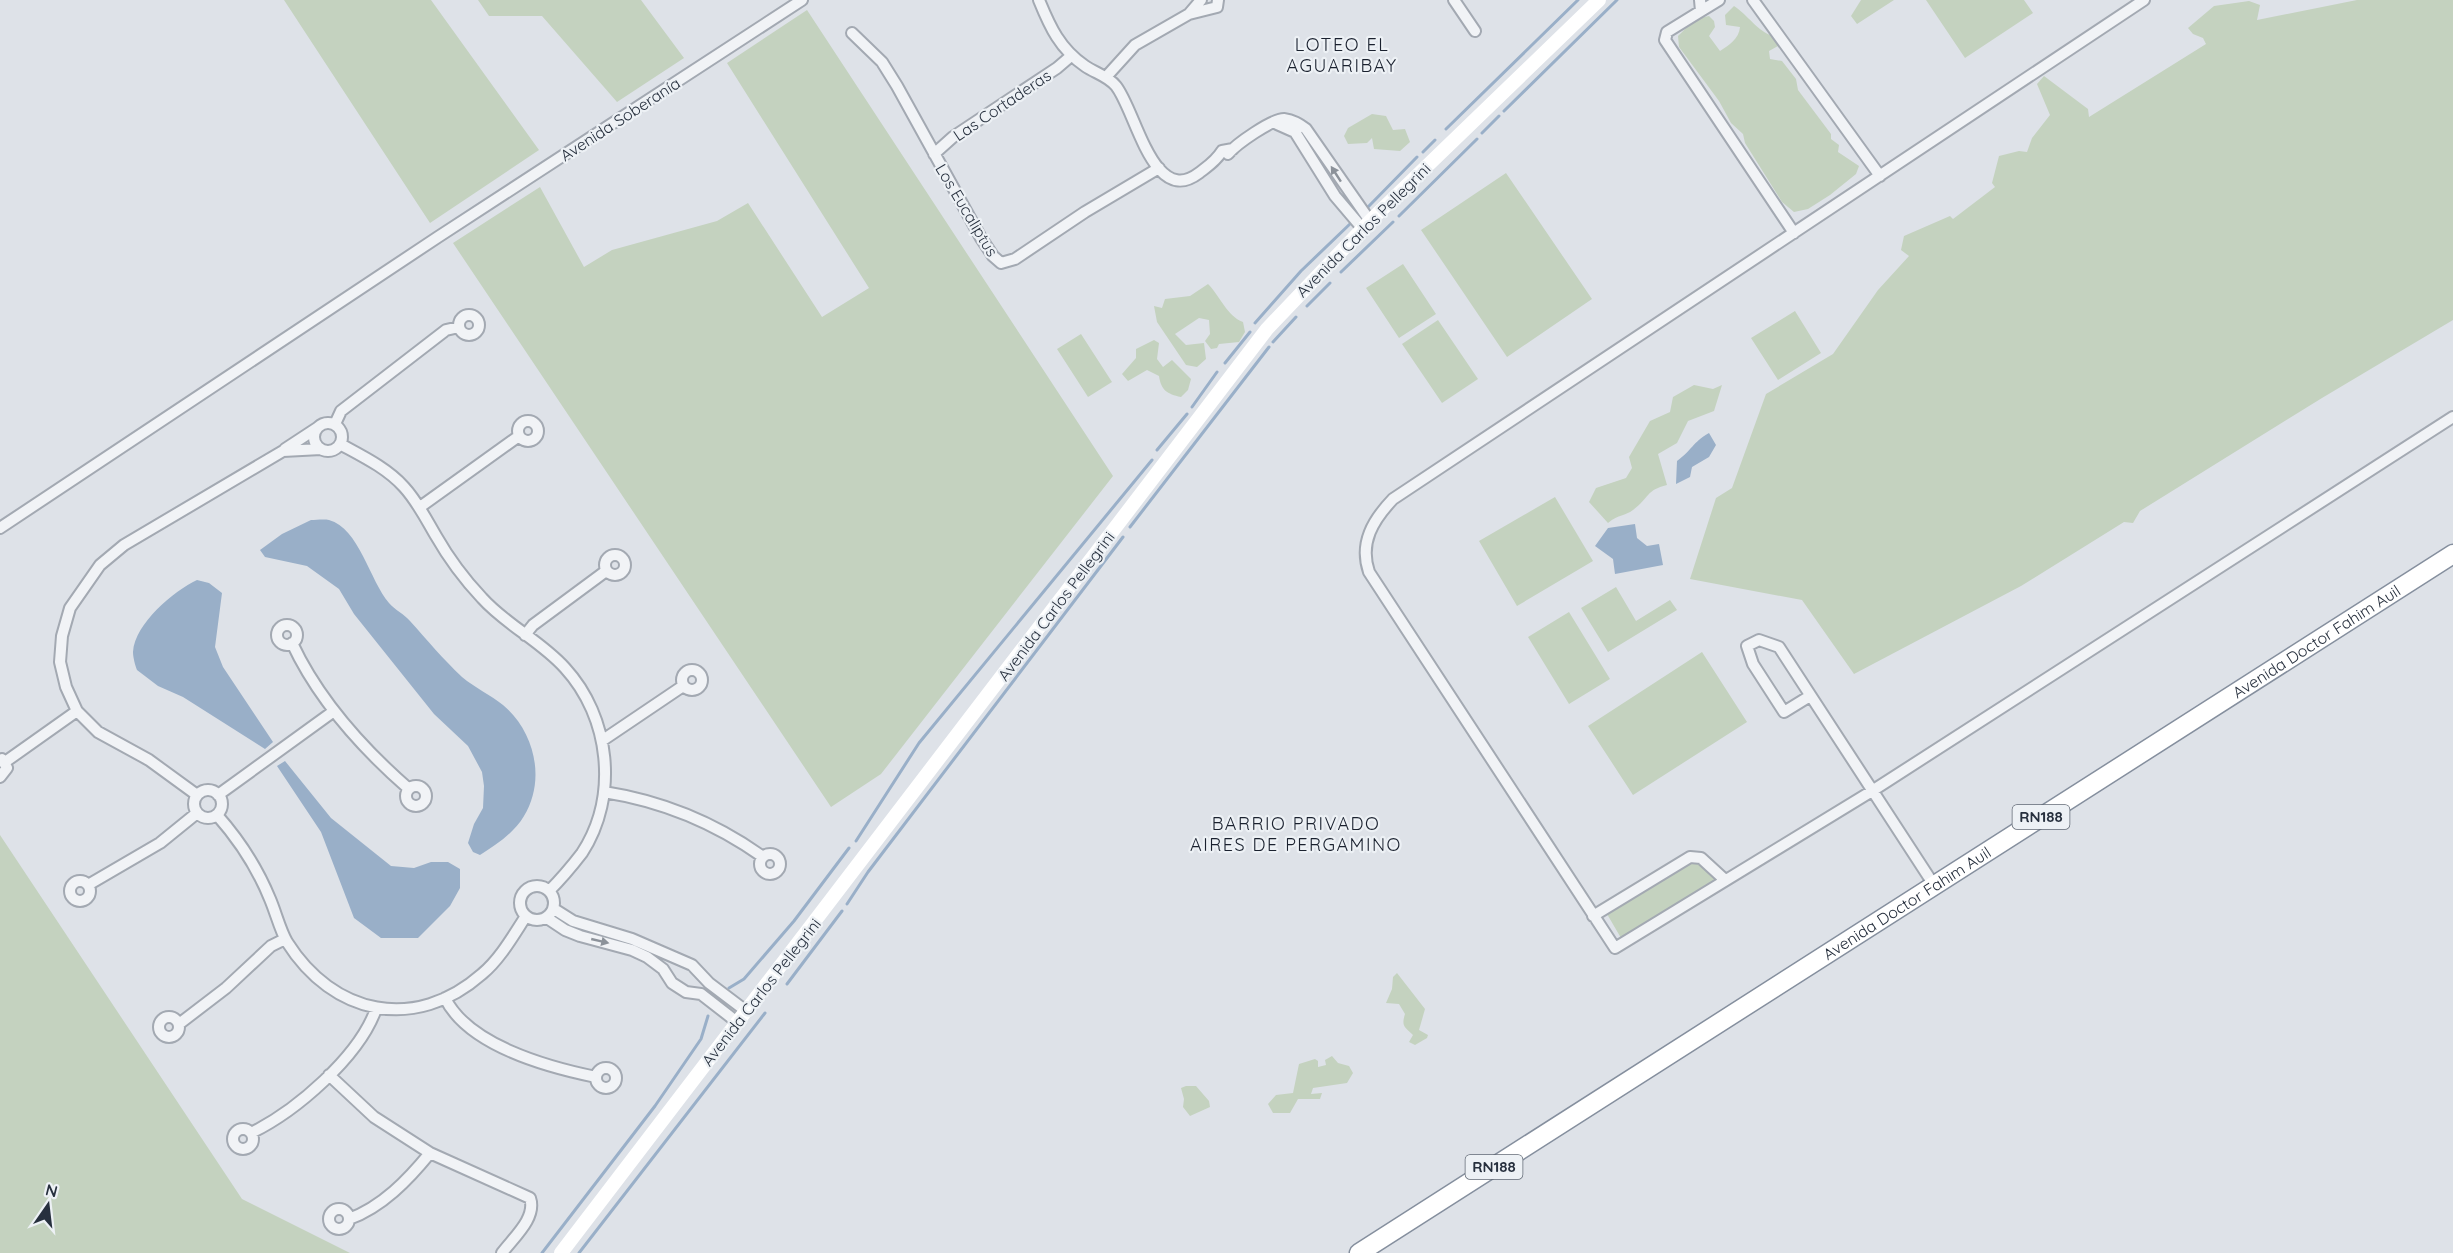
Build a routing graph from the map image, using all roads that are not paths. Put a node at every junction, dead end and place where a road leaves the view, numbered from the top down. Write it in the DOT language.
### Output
graph roads {
  1 [pos="802,0"];
  2 [pos="1039,0"];
  3 [pos="1201,0"];
  4 [pos="1218,0"];
  5 [pos="1454,0"];
  6 [pos="1599,0"];
  7 [pos="1719,0"];
  8 [pos="1753,0"];
  9 [pos="2144,0"];
  10 [pos="1700,6"];
  11 [pos="1189,14"];
  12 [pos="1475,31"];
  13 [pos="852,33"];
  14 [pos="1071,56"];
  15 [pos="1106,77"];
  16 [pos="934,154"];
  17 [pos="1159,168"];
  18 [pos="1880,176"];
  19 [pos="1367,225"];
  20 [pos="1794,233"];
  21 [pos="459,327"];
  22 [pos="2453,417"];
  23 [pos="335,424"];
  24 [pos="317,428"];
  25 [pos="519,436"];
  26 [pos="340,444"];
  27 [pos="321,449"];
  28 [pos="283,451"];
  29 [pos="420,507"];
  30 [pos="0,528"];
  31 [pos="2453,554"];
  32 [pos="606,571"];
  33 [pos="525,635"];
  34 [pos="292,644"];
  35 [pos="683,686"];
  36 [pos="1810,696"];
  37 [pos="77,711"];
  38 [pos="334,711"];
  39 [pos="603,740"];
  40 [pos="3,760"];
  41 [pos="0,777"];
  42 [pos="409,789"];
  43 [pos="1872,791"];
  44 [pos="604,792"];
  45 [pos="197,795"];
  46 [pos="218,795"];
  47 [pos="197,813"];
  48 [pos="217,815"];
  49 [pos="763,856"];
  50 [pos="1725,880"];
  51 [pos="88,885"];
  52 [pos="1934,885"];
  53 [pos="549,891"];
  54 [pos="550,913"];
  55 [pos="526,916"];
  56 [pos="1593,916"];
  57 [pos="285,939"];
  58 [pos="672,956"];
  59 [pos="663,969"];
  60 [pos="709,983"];
  61 [pos="700,994"];
  62 [pos="444,998"];
  63 [pos="376,1009"];
  64 [pos="742,1017"];
  65 [pos="179,1024"];
  66 [pos="329,1075"];
  67 [pos="596,1077"];
  68 [pos="251,1133"];
  69 [pos="430,1153"];
  70 [pos="349,1219"];
  71 [pos="502,1253"];
  72 [pos="561,1253"];
  73 [pos="1359,1253"];
  1 -- 30 [label="street, Avenida Soberanía"];
  2 -- 14 [label="street"];
  3 -- 11 [label="street"];
  4 -- 11 [label="street"];
  5 -- 12 [label="street"];
  6 -- 19 [label="main road, Avenida Carlos Pellegrini"];
  7 -- 10 [label="street"];
  8 -- 18 [label="street"];
  9 -- 18 [label="street"];
  10 -- 20 [label="street"];
  11 -- 15 [label="street"];
  13 -- 16 [label="street, Los Eucaliptus"];
  14 -- 15 [label="street"];
  14 -- 16 [label="street, Las Cortaderas"];
  15 -- 17 [label="street"];
  16 -- 17 [label="street, Los Eucaliptus"];
  17 -- 19 [label="street"];
  18 -- 20 [label="street"];
  19 -- 64 [label="main road, Avenida Carlos Pellegrini"];
  20 -- 56 [label="street"];
  21 -- 23 [label="street"];
  22 -- 43 [label="street"];
  23 -- 24 [label="street"];
  23 -- 26 [label="street"];
  24 -- 27 [label="street"];
  24 -- 28 [label="street"];
  25 -- 29 [label="street"];
  26 -- 27 [label="street"];
  26 -- 29 [label="street"];
  27 -- 28 [label="street"];
  28 -- 37 [label="street"];
  29 -- 33 [label="street"];
  31 -- 52 [label="highway, Avenida Doctor Fahim Auil / RN188"];
  32 -- 33 [label="street"];
  33 -- 39 [label="street"];
  34 -- 38 [label="street"];
  35 -- 39 [label="street"];
  36 -- 36 [label="street"];
  36 -- 43 [label="street"];
  37 -- 40 [label="street"];
  37 -- 45 [label="street"];
  38 -- 42 [label="street"];
  38 -- 46 [label="street"];
  39 -- 44 [label="street"];
  40 -- 41 [label="street"];
  43 -- 50 [label="street"];
  43 -- 52 [label="street"];
  44 -- 49 [label="street"];
  44 -- 53 [label="street"];
  45 -- 46 [label="street"];
  45 -- 47 [label="street"];
  46 -- 48 [label="street"];
  47 -- 48 [label="street"];
  47 -- 51 [label="street"];
  48 -- 57 [label="street"];
  50 -- 56 [label="street"];
  50 -- 56 [label="street"];
  52 -- 73 [label="highway, Avenida Doctor Fahim Auil / RN188"];
  53 -- 54 [label="street"];
  53 -- 55 [label="street"];
  54 -- 55 [label="street"];
  54 -- 58 [label="street"];
  54 -- 59 [label="street, one-way"];
  55 -- 62 [label="street"];
  57 -- 63 [label="street"];
  57 -- 65 [label="street"];
  58 -- 59 [label="street"];
  58 -- 60 [label="street"];
  59 -- 61 [label="street"];
  60 -- 61 [label="street"];
  60 -- 64 [label="street"];
  61 -- 64 [label="street"];
  62 -- 63 [label="street"];
  62 -- 67 [label="street"];
  63 -- 66 [label="street"];
  64 -- 72 [label="main road, Avenida Carlos Pellegrini"];
  66 -- 68 [label="street"];
  66 -- 69 [label="street"];
  69 -- 70 [label="street"];
  69 -- 71 [label="street"];
}
